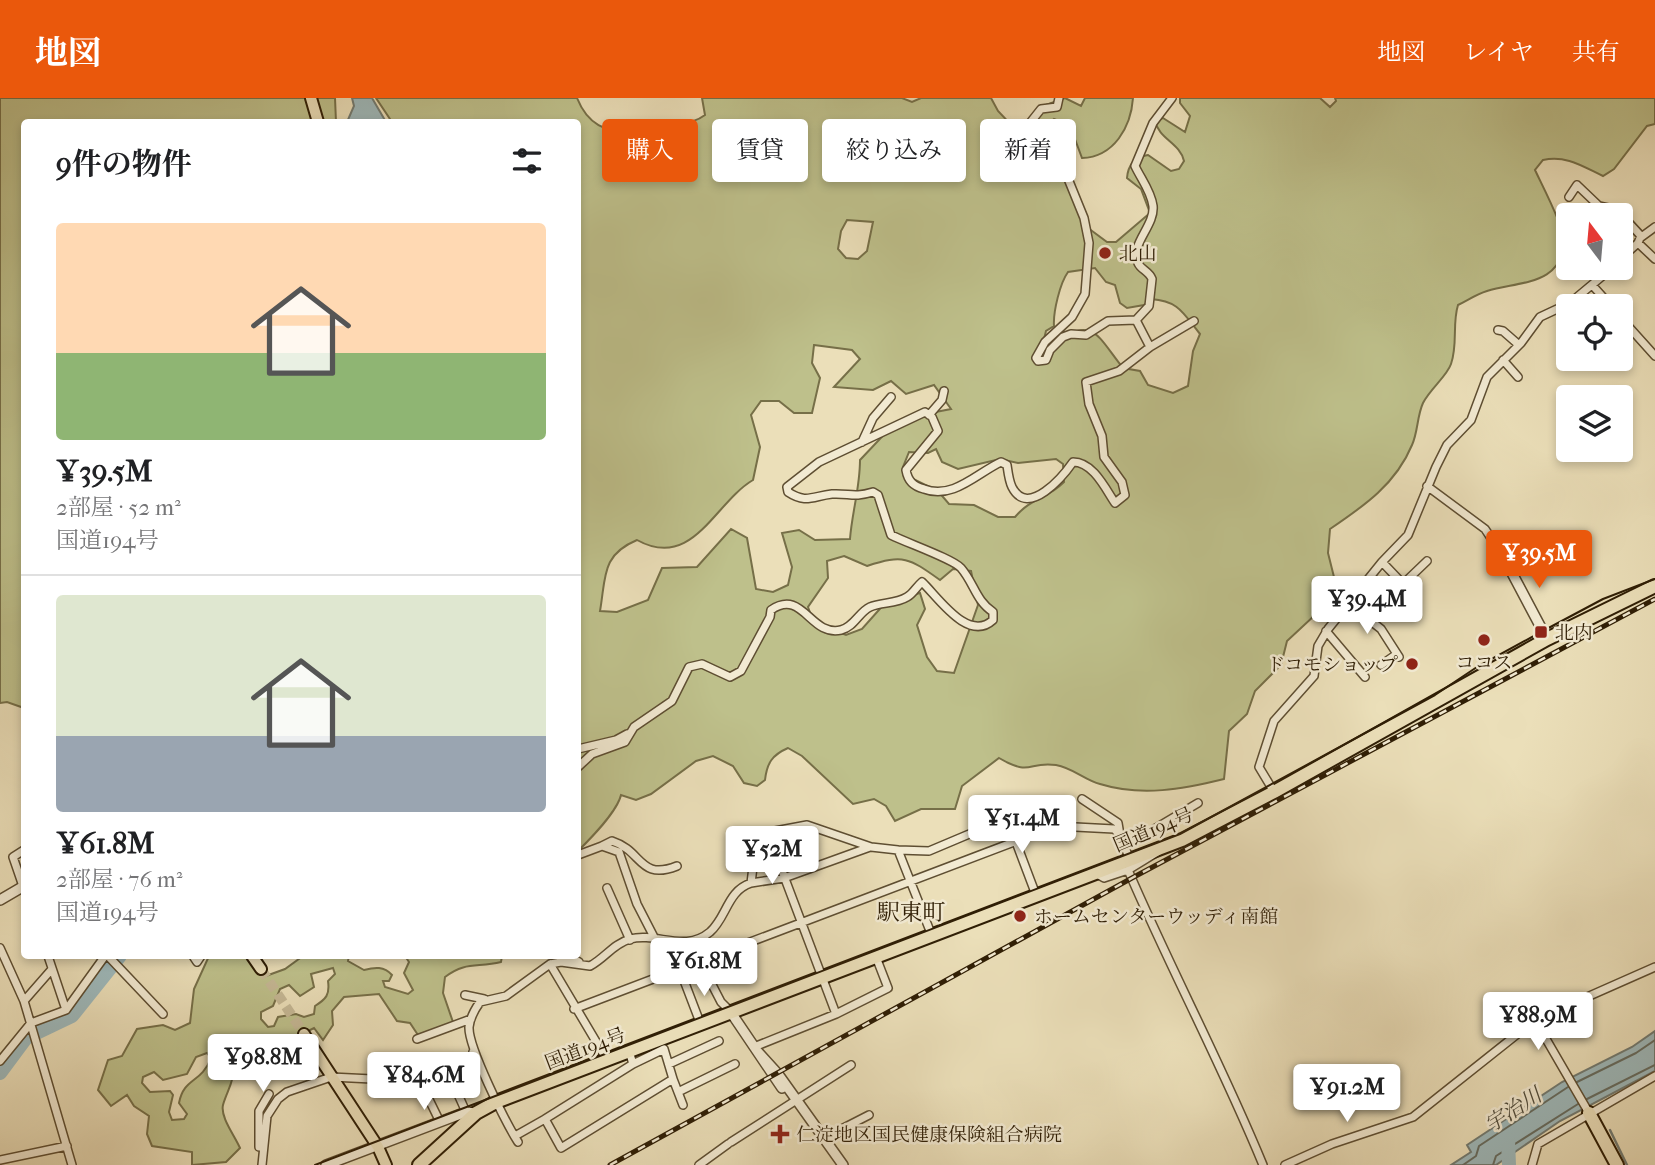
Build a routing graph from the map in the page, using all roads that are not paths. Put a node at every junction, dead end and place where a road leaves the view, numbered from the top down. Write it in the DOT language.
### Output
graph roads {
  1 [pos="311,98"];
  2 [pos="1059,98"];
  3 [pos="1172,98"];
  4 [pos="317,119"];
  5 [pos="1569,197"];
  6 [pos="1655,227"];
  7 [pos="1640,240"];
  8 [pos="1633,247"];
  9 [pos="1655,259"];
  10 [pos="1599,280"];
  11 [pos="1593,286"];
  12 [pos="1600,294"];
  13 [pos="1136,320"];
  14 [pos="1194,321"];
  15 [pos="1498,330"];
  16 [pos="1633,331"];
  17 [pos="1519,345"];
  18 [pos="1150,347"];
  19 [pos="1655,355"];
  20 [pos="1503,360"];
  21 [pos="1518,377"];
  22 [pos="944,391"];
  23 [pos="891,397"];
  24 [pos="929,415"];
  25 [pos="862,442"];
  26 [pos="1427,486"];
  27 [pos="1503,556"];
  28 [pos="1427,561"];
  29 [pos="1382,562"];
  30 [pos="1403,584"];
  31 [pos="1655,586"];
  32 [pos="1395,593"];
  33 [pos="1348,603"];
  34 [pos="1326,631"];
  35 [pos="1548,639"];
  36 [pos="1381,665"];
  37 [pos="1365,677"];
  38 [pos="627,733"];
  39 [pos="581,748"];
  40 [pos="581,765"];
  41 [pos="1274,792"];
  42 [pos="1082,799"];
  43 [pos="1199,803"];
  44 [pos="1056,826"];
  45 [pos="1120,835"];
  46 [pos="770,839"];
  47 [pos="1016,842"];
  48 [pos="602,846"];
  49 [pos="871,847"];
  50 [pos="1124,847"];
  51 [pos="898,850"];
  52 [pos="21,852"];
  53 [pos="581,854"];
  54 [pos="1129,865"];
  55 [pos="677,866"];
  56 [pos="784,878"];
  57 [pos="21,879"];
  58 [pos="910,882"];
  59 [pos="751,883"];
  60 [pos="607,888"];
  61 [pos="21,889"];
  62 [pos="1036,895"];
  63 [pos="0,900"];
  64 [pos="802,923"];
  65 [pos="932,936"];
  66 [pos="655,939"];
  67 [pos="630,940"];
  68 [pos="690,942"];
  69 [pos="0,948"];
  70 [pos="876,957"];
  71 [pos="49,959"];
  72 [pos="105,959"];
  73 [pos="110,959"];
  74 [pos="254,959"];
  75 [pos="574,959"];
  76 [pos="702,963"];
  77 [pos="550,964"];
  78 [pos="590,966"];
  79 [pos="1655,967"];
  80 [pos="52,969"];
  81 [pos="261,969"];
  82 [pos="680,970"];
  83 [pos="823,977"];
  84 [pos="464,995"];
  85 [pos="484,999"];
  86 [pos="24,1001"];
  87 [pos="574,1009"];
  88 [pos="66,1010"];
  89 [pos="163,1014"];
  90 [pos="732,1014"];
  91 [pos="836,1014"];
  92 [pos="471,1019"];
  93 [pos="1535,1020"];
  94 [pos="31,1023"];
  95 [pos="701,1026"];
  96 [pos="304,1034"];
  97 [pos="471,1035"];
  98 [pos="417,1040"];
  99 [pos="719,1041"];
  100 [pos="756,1049"];
  101 [pos="631,1058"];
  102 [pos="607,1060"];
  103 [pos="0,1061"];
  104 [pos="669,1064"];
  105 [pos="735,1064"];
  106 [pos="851,1065"];
  107 [pos="414,1067"];
  108 [pos="447,1070"];
  109 [pos="331,1077"];
  110 [pos="1655,1077"];
  111 [pos="673,1079"];
  112 [pos="678,1092"];
  113 [pos="269,1094"];
  114 [pos="794,1100"];
  115 [pos="496,1102"];
  116 [pos="682,1105"];
  117 [pos="471,1113"];
  118 [pos="1589,1113"];
  119 [pos="869,1115"];
  120 [pos="545,1119"];
  121 [pos="440,1122"];
  122 [pos="824,1138"];
  123 [pos="66,1146"];
  124 [pos="378,1147"];
  125 [pos="0,1160"];
  126 [pos="72,1165"];
  127 [pos="262,1165"];
  128 [pos="326,1165"];
  129 [pos="386,1165"];
  130 [pos="419,1165"];
  131 [pos="699,1165"];
  132 [pos="843,1165"];
  133 [pos="1263,1165"];
  134 [pos="1285,1165"];
  135 [pos="1532,1165"];
  136 [pos="1617,1165"];
  1 -- 4 [label="main road"];
  2 -- 13 [label="street"];
  3 -- 13 [label="street"];
  5 -- 7 [label="street"];
  6 -- 7 [label="street"];
  7 -- 8 [label="street"];
  7 -- 9 [label="street"];
  10 -- 11 [label="street"];
  11 -- 12 [label="street"];
  11 -- 17 [label="street"];
  13 -- 18 [label="street"];
  14 -- 18 [label="street"];
  15 -- 17 [label="street"];
  16 -- 19 [label="street"];
  17 -- 20 [label="street"];
  18 -- 24 [label="street"];
  20 -- 21 [label="street"];
  20 -- 26 [label="street"];
  22 -- 24 [label="street"];
  23 -- 25 [label="street"];
  24 -- 25 [label="street"];
  25 -- 38 [label="street"];
  26 -- 27 [label="street"];
  26 -- 29 [label="street"];
  27 -- 35 [label="street"];
  28 -- 30 [label="street"];
  29 -- 30 [label="street"];
  29 -- 33 [label="street"];
  30 -- 32 [label="street"];
  31 -- 35 [label="highway, 国道194号"];
  33 -- 34 [label="street"];
  33 -- 36 [label="street"];
  34 -- 37 [label="street"];
  34 -- 41 [label="street"];
  35 -- 41 [label="highway, 国道194号"];
  38 -- 39 [label="street"];
  38 -- 40 [label="street"];
  41 -- 54 [label="highway, 国道194号"];
  42 -- 45 [label="street"];
  43 -- 50 [label="street"];
  44 -- 45 [label="street"];
  44 -- 47 [label="street"];
  44 -- 51 [label="street"];
  45 -- 50 [label="street"];
  46 -- 49 [label="street"];
  46 -- 56 [label="street"];
  46 -- 59 [label="street"];
  47 -- 58 [label="street"];
  47 -- 62 [label="street"];
  48 -- 53 [label="street"];
  48 -- 55 [label="street"];
  48 -- 66 [label="street"];
  49 -- 51 [label="street"];
  49 -- 56 [label="street"];
  50 -- 54 [label="street"];
  51 -- 58 [label="street"];
  52 -- 57 [label="street"];
  54 -- 62 [label="highway, 国道194号"];
  54 -- 133 [label="street"];
  56 -- 59 [label="street"];
  56 -- 64 [label="street"];
  58 -- 64 [label="street"];
  58 -- 65 [label="street"];
  59 -- 68 [label="street"];
  60 -- 67 [label="street"];
  61 -- 63 [label="street"];
  62 -- 65 [label="highway, 国道194号"];
  64 -- 76 [label="street"];
  64 -- 83 [label="street"];
  65 -- 70 [label="highway, 国道194号"];
  66 -- 67 [label="street"];
  66 -- 68 [label="street"];
  67 -- 78 [label="street"];
  68 -- 76 [label="street"];
  69 -- 86 [label="street"];
  70 -- 83 [label="highway, 国道194号"];
  70 -- 91 [label="street"];
  71 -- 80 [label="street"];
  72 -- 88 [label="street"];
  73 -- 89 [label="street"];
  74 -- 81 [label="main road"];
  75 -- 78 [label="street"];
  76 -- 82 [label="street"];
  76 -- 90 [label="street"];
  77 -- 78 [label="street"];
  77 -- 85 [label="street"];
  77 -- 87 [label="street"];
  79 -- 93 [label="street"];
  80 -- 86 [label="street"];
  80 -- 88 [label="street"];
  82 -- 87 [label="street"];
  82 -- 95 [label="street"];
  83 -- 90 [label="highway, 国道194号"];
  83 -- 91 [label="street"];
  84 -- 85 [label="street"];
  85 -- 92 [label="street"];
  86 -- 94 [label="street"];
  87 -- 102 [label="street"];
  88 -- 94 [label="street"];
  90 -- 95 [label="highway, 国道194号"];
  90 -- 100 [label="street"];
  91 -- 100 [label="street"];
  92 -- 97 [label="street"];
  92 -- 98 [label="street"];
  93 -- 118 [label="street"];
  93 -- 134 [label="street"];
  94 -- 103 [label="street"];
  94 -- 123 [label="street"];
  95 -- 101 [label="highway, 国道194号"];
  96 -- 109 [label="main road"];
  97 -- 108 [label="street"];
  97 -- 115 [label="street"];
  99 -- 104 [label="street"];
  100 -- 114 [label="street"];
  101 -- 102 [label="highway, 国道194号"];
  101 -- 104 [label="street"];
  101 -- 120 [label="street"];
  102 -- 115 [label="highway, 国道194号"];
  104 -- 111 [label="street"];
  105 -- 112 [label="street"];
  106 -- 114 [label="street"];
  107 -- 108 [label="street"];
  107 -- 109 [label="street"];
  107 -- 121 [label="street"];
  108 -- 117 [label="street"];
  109 -- 124 [label="main road"];
  109 -- 127 [label="street"];
  110 -- 118 [label="street"];
  111 -- 112 [label="street"];
  111 -- 120 [label="street"];
  112 -- 116 [label="street"];
  113 -- 127 [label="street"];
  114 -- 122 [label="street"];
  114 -- 131 [label="street"];
  115 -- 117 [label="highway, 国道194号"];
  115 -- 120 [label="street"];
  117 -- 121 [label="street"];
  117 -- 130 [label="highway, 国道194号"];
  118 -- 135 [label="street"];
  118 -- 136 [label="highway"];
  119 -- 122 [label="street"];
  121 -- 124 [label="street"];
  122 -- 132 [label="street"];
  123 -- 125 [label="street"];
  123 -- 126 [label="street"];
  124 -- 128 [label="street"];
  124 -- 129 [label="main road"];
}
